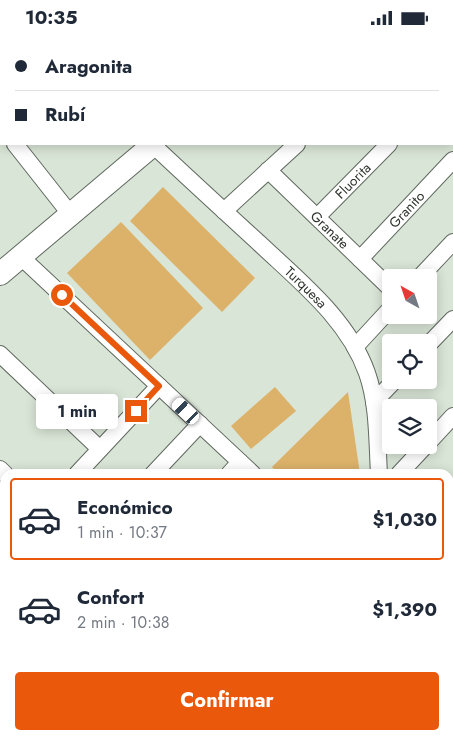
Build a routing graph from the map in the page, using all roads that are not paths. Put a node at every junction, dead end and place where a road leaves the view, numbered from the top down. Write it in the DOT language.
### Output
graph roads {
  1 [pos="19,145"];
  2 [pos="153,145"];
  3 [pos="155,145"];
  4 [pos="296,145"];
  5 [pos="388,145"];
  6 [pos="453,160"];
  7 [pos="268,170"];
  8 [pos="224,211"];
  9 [pos="71,215"];
  10 [pos="317,217"];
  11 [pos="453,241"];
  12 [pos="21,257"];
  13 [pos="360,259"];
  14 [pos="427,269"];
  15 [pos="0,275"];
  16 [pos="382,280"];
  17 [pos="382,318"];
  18 [pos="453,319"];
  19 [pos="437,336"];
  20 [pos="355,347"];
  21 [pos="0,354"];
  22 [pos="159,386"];
  23 [pos="386,389"];
  24 [pos="374,402"];
  25 [pos="453,416"];
  26 [pos="200,424"];
  27 [pos="437,433"];
  28 [pos="100,449"];
  29 [pos="418,454"];
  30 [pos="240,461"];
  31 [pos="81,469"];
  32 [pos="158,469"];
  33 [pos="233,469"];
  34 [pos="248,469"];
  35 [pos="379,469"];
  36 [pos="404,469"];
  1 -- 9 [label="street"];
  2 -- 9 [label="main road"];
  3 -- 8 [label="street, Turquesa"];
  4 -- 7 [label="street"];
  5 -- 10 [label="street, Fluorita"];
  6 -- 13 [label="street, Granito"];
  7 -- 8 [label="street"];
  7 -- 10 [label="street, Granate"];
  8 -- 20 [label="street, Turquesa"];
  9 -- 12 [label="main road"];
  10 -- 13 [label="street, Granate"];
  11 -- 14 [label="street"];
  12 -- 15 [label="main road"];
  12 -- 22 [label="street"];
  13 -- 16 [label="street, Granate"];
  17 -- 20 [label="street"];
  18 -- 19 [label="street"];
  20 -- 24 [label="street, Turquesa"];
  21 -- 28 [label="street"];
  22 -- 26 [label="street"];
  22 -- 28 [label="street"];
  23 -- 24 [label="street"];
  24 -- 35 [label="street, Turquesa"];
  25 -- 27 [label="street"];
  26 -- 30 [label="street"];
  26 -- 32 [label="street"];
  28 -- 31 [label="street"];
  29 -- 36 [label="street"];
  30 -- 33 [label="street"];
  30 -- 34 [label="street"];
}
